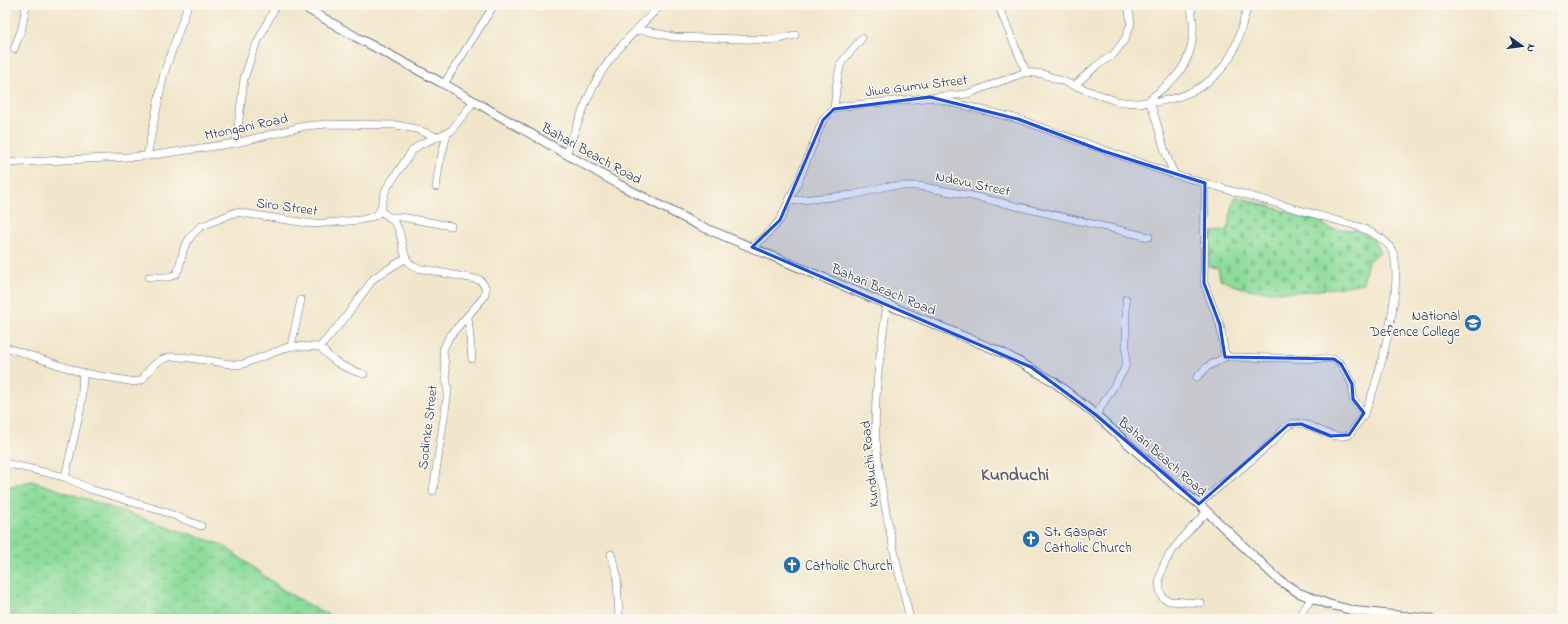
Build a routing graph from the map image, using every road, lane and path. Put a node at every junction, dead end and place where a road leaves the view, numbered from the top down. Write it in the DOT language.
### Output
graph roads {
  1 [pos="26,5"];
  2 [pos="188,5"];
  3 [pos="276,5"];
  4 [pos="301,5"];
  5 [pos="494,5"];
  6 [pos="661,5"];
  7 [pos="998,5"];
  8 [pos="1128,5"];
  9 [pos="1190,5"];
  10 [pos="1248,5"];
  11 [pos="635,31"];
  12 [pos="795,35"];
  13 [pos="862,38"];
  14 [pos="14,49"];
  15 [pos="1026,72"];
  16 [pos="444,84"];
  17 [pos="1076,85"];
  18 [pos="930,97"];
  19 [pos="474,101"];
  20 [pos="1145,101"];
  21 [pos="834,109"];
  22 [pos="447,134"];
  23 [pos="437,137"];
  24 [pos="236,143"];
  25 [pos="566,154"];
  26 [pos="147,156"];
  27 [pos="5,163"];
  28 [pos="1175,175"];
  29 [pos="1205,183"];
  30 [pos="436,188"];
  31 [pos="789,201"];
  32 [pos="380,211"];
  33 [pos="390,217"];
  34 [pos="452,226"];
  35 [pos="1149,237"];
  36 [pos="752,247"];
  37 [pos="406,258"];
  38 [pos="149,277"];
  39 [pos="1126,299"];
  40 [pos="301,300"];
  41 [pos="887,304"];
  42 [pos="468,317"];
  43 [pos="291,346"];
  44 [pos="320,346"];
  45 [pos="5,347"];
  46 [pos="1227,356"];
  47 [pos="472,359"];
  48 [pos="83,373"];
  49 [pos="364,374"];
  50 [pos="1197,377"];
  51 [pos="1364,413"];
  52 [pos="1096,415"];
  53 [pos="5,462"];
  54 [pos="65,477"];
  55 [pos="433,491"];
  56 [pos="1199,504"];
  57 [pos="1207,512"];
  58 [pos="201,526"];
  59 [pos="611,554"];
  60 [pos="1311,598"];
  61 [pos="1201,604"];
  62 [pos="620,619"];
  63 [pos="910,619"];
  64 [pos="1296,619"];
  65 [pos="1425,619"];
  66 [pos="1430,619"];
  1 -- 14 [label="street"];
  2 -- 26 [label="street"];
  3 -- 24 [label="street"];
  4 -- 16 [label="street, Bahari Beach Road"];
  5 -- 16 [label="street"];
  6 -- 11 [label="street"];
  7 -- 15 [label="street"];
  8 -- 17 [label="street"];
  9 -- 20 [label="street"];
  10 -- 20 [label="street, Jiwe Gumu Street"];
  11 -- 12 [label="street"];
  11 -- 25 [label="street"];
  13 -- 21 [label="street"];
  15 -- 17 [label="street, Jiwe Gumu Street"];
  15 -- 18 [label="street, Jiwe Gumu Street"];
  16 -- 19 [label="street, Bahari Beach Road"];
  17 -- 20 [label="street, Jiwe Gumu Street"];
  18 -- 21 [label="street, Jiwe Gumu Street"];
  18 -- 28 [label="street"];
  19 -- 22 [label="street"];
  19 -- 25 [label="street, Bahari Beach Road"];
  20 -- 28 [label="street"];
  21 -- 31 [label="street"];
  22 -- 23 [label="street"];
  22 -- 30 [label="street"];
  23 -- 24 [label="street, Mtongani Road"];
  23 -- 32 [label="street"];
  24 -- 26 [label="street, Mtongani Road"];
  25 -- 36 [label="street, Bahari Beach Road"];
  26 -- 27 [label="street, Mtongani Road"];
  28 -- 29 [label="street"];
  29 -- 46 [label="street"];
  29 -- 51 [label="street"];
  31 -- 35 [label="street, Ndevu Street"];
  31 -- 36 [label="street"];
  32 -- 33 [label="street"];
  32 -- 38 [label="street, Siro Street"];
  33 -- 34 [label="street"];
  33 -- 37 [label="street"];
  36 -- 41 [label="street, Bahari Beach Road"];
  37 -- 42 [label="street, Sodinke Street"];
  37 -- 44 [label="street"];
  39 -- 52 [label="street"];
  40 -- 43 [label="street"];
  41 -- 52 [label="street, Bahari Beach Road"];
  41 -- 63 [label="street, Kunduchi Road"];
  42 -- 47 [label="street"];
  42 -- 55 [label="street, Sodinke Street"];
  43 -- 44 [label="street"];
  43 -- 48 [label="street"];
  44 -- 49 [label="street"];
  45 -- 48 [label="street"];
  46 -- 50 [label="street"];
  46 -- 51 [label="street"];
  48 -- 54 [label="street"];
  51 -- 56 [label="street"];
  52 -- 56 [label="street, Bahari Beach Road"];
  53 -- 54 [label="street"];
  54 -- 58 [label="street"];
  56 -- 57 [label="street, Bahari Beach Road"];
  57 -- 60 [label="street, Bahari Beach Road"];
  57 -- 61 [label="street"];
  59 -- 62 [label="street"];
  60 -- 64 [label="street"];
  60 -- 65 [label="street, Bahari Beach Road"];
  65 -- 66 [label="street, Bahari Beach Road"];
}
